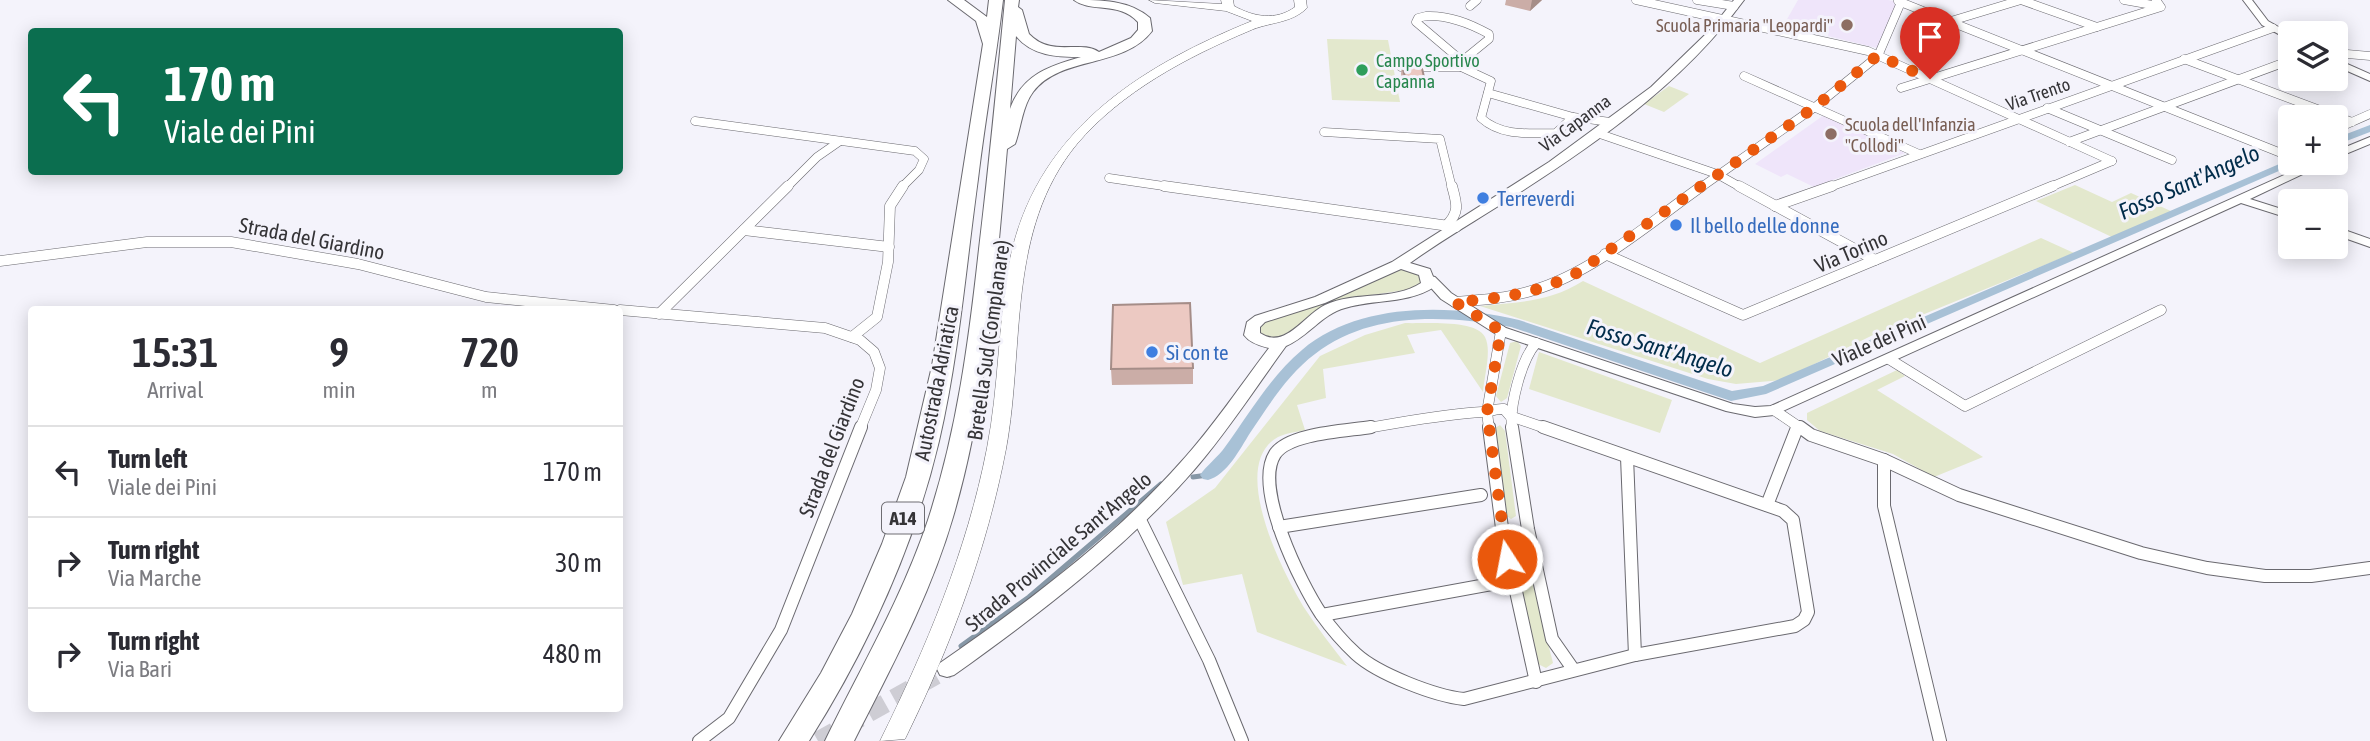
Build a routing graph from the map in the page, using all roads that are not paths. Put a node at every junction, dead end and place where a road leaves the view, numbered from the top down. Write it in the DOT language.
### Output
graph roads {
  1 [pos="955,0"];
  2 [pos="996,0"];
  3 [pos="1012,0"];
  4 [pos="1081,0"];
  5 [pos="1155,0"];
  6 [pos="1300,0"];
  7 [pos="1478,0"];
  8 [pos="1636,0"];
  9 [pos="1697,0"];
  10 [pos="1900,0"];
  11 [pos="2021,0"];
  12 [pos="2124,0"];
  13 [pos="2247,0"];
  14 [pos="1736,3"];
  15 [pos="2158,4"];
  16 [pos="1470,6"];
  17 [pos="1232,10"];
  18 [pos="1725,19"];
  19 [pos="1951,21"];
  20 [pos="2096,27"];
  21 [pos="2273,28"];
  22 [pos="2278,31"];
  23 [pos="990,48"];
  24 [pos="1115,49"];
  25 [pos="2024,51"];
  26 [pos="2348,54"];
  27 [pos="1878,55"];
  28 [pos="2370,55"];
  29 [pos="2184,60"];
  30 [pos="1462,64"];
  31 [pos="2278,65"];
  32 [pos="1401,67"];
  33 [pos="2348,68"];
  34 [pos="1744,76"];
  35 [pos="2370,78"];
  36 [pos="1930,79"];
  37 [pos="2238,79"];
  38 [pos="2111,86"];
  39 [pos="1901,88"];
  40 [pos="1488,93"];
  41 [pos="2164,106"];
  42 [pos="1815,107"];
  43 [pos="2047,108"];
  44 [pos="2370,114"];
  45 [pos="1573,117"];
  46 [pos="2017,118"];
  47 [pos="695,121"];
  48 [pos="2352,122"];
  49 [pos="2348,124"];
  50 [pos="1603,128"];
  51 [pos="2100,130"];
  52 [pos="1324,132"];
  53 [pos="2370,140"];
  54 [pos="841,141"];
  55 [pos="2069,142"];
  56 [pos="2348,150"];
  57 [pos="2278,152"];
  58 [pos="1919,154"];
  59 [pos="2172,160"];
  60 [pos="1717,174"];
  61 [pos="2293,175"];
  62 [pos="996,176"];
  63 [pos="1109,178"];
  64 [pos="2239,199"];
  65 [pos="1775,206"];
  66 [pos="2278,212"];
  67 [pos="1451,226"];
  68 [pos="744,230"];
  69 [pos="2348,235"];
  70 [pos="2369,241"];
  71 [pos="888,247"];
  72 [pos="1414,253"];
  73 [pos="1605,254"];
  74 [pos="1875,260"];
  75 [pos="0,261"];
  76 [pos="1396,266"];
  77 [pos="1424,280"];
  78 [pos="1450,299"];
  79 [pos="575,306"];
  80 [pos="623,310"];
  81 [pos="2161,310"];
  82 [pos="659,314"];
  83 [pos="1501,331"];
  84 [pos="852,337"];
  85 [pos="1260,341"];
  86 [pos="1536,343"];
  87 [pos="1280,344"];
  88 [pos="1889,359"];
  89 [pos="1267,360"];
  90 [pos="1774,410"];
  91 [pos="1487,412"];
  92 [pos="1510,416"];
  93 [pos="1797,428"];
  94 [pos="1627,457"];
  95 [pos="1884,460"];
  96 [pos="1481,495"];
  97 [pos="1766,505"];
  98 [pos="1139,518"];
  99 [pos="1279,527"];
  100 [pos="2370,568"];
  101 [pos="1497,583"];
  102 [pos="1322,615"];
  103 [pos="1635,655"];
  104 [pos="947,669"];
  105 [pos="1573,669"];
  106 [pos="1536,682"];
  107 [pos="699,741"];
  108 [pos="793,741"];
  109 [pos="839,741"];
  110 [pos="892,741"];
  111 [pos="1242,741"];
  112 [pos="1940,741"];
  1 -- 23 [label="highway"];
  2 -- 23 [label="highway, Autostrada Adriatica / A14"];
  3 -- 24 [label="highway"];
  3 -- 62 [label="highway, Autostrada Adriatica / A14"];
  4 -- 24 [label="highway"];
  5 -- 17 [label="main road"];
  6 -- 17 [label="main road, Bretella Sud (Complanare)"];
  7 -- 16 [label="street"];
  8 -- 18 [label="street"];
  9 -- 14 [label="street"];
  10 -- 19 [label="street"];
  10 -- 27 [label="street"];
  11 -- 19 [label="street"];
  11 -- 20 [label="street"];
  12 -- 15 [label="street"];
  13 -- 21 [label="street"];
  14 -- 18 [label="main road, Via Capanna"];
  15 -- 20 [label="street"];
  17 -- 110 [label="main road, Bretella Sud (Complanare)"];
  18 -- 27 [label="street"];
  18 -- 50 [label="main road, Via Capanna"];
  19 -- 25 [label="street"];
  20 -- 25 [label="street"];
  21 -- 22 [label="street"];
  21 -- 29 [label="street, Via Trento"];
  23 -- 108 [label="highway, Autostrada Adriatica / A14"];
  24 -- 62 [label="highway"];
  25 -- 36 [label="street"];
  25 -- 38 [label="street"];
  26 -- 28 [label="street"];
  27 -- 36 [label="street"];
  27 -- 42 [label="street"];
  29 -- 37 [label="street"];
  29 -- 38 [label="street, Via Trento"];
  30 -- 30 [label="street"];
  30 -- 32 [label="street"];
  30 -- 40 [label="street"];
  31 -- 37 [label="street"];
  33 -- 35 [label="street"];
  34 -- 42 [label="street"];
  36 -- 39 [label="street"];
  36 -- 46 [label="street"];
  37 -- 41 [label="street"];
  37 -- 48 [label="street"];
  38 -- 41 [label="street"];
  38 -- 43 [label="street, Via Trento"];
  40 -- 45 [label="street"];
  40 -- 45 [label="street"];
  41 -- 51 [label="street"];
  41 -- 57 [label="street"];
  42 -- 58 [label="street"];
  42 -- 60 [label="street"];
  43 -- 46 [label="street, Via Trento"];
  43 -- 51 [label="street"];
  44 -- 48 [label="street"];
  45 -- 50 [label="street"];
  46 -- 55 [label="street"];
  46 -- 58 [label="street, Via Trento"];
  47 -- 54 [label="street"];
  48 -- 49 [label="street"];
  50 -- 60 [label="street"];
  50 -- 67 [label="main road, Via Capanna"];
  51 -- 55 [label="street"];
  51 -- 59 [label="street"];
  52 -- 67 [label="street"];
  53 -- 56 [label="street"];
  54 -- 68 [label="street"];
  54 -- 71 [label="street"];
  55 -- 74 [label="street, Via Torino"];
  58 -- 65 [label="street, Via Trento"];
  60 -- 65 [label="street"];
  60 -- 73 [label="street"];
  61 -- 64 [label="street, Viale dei Pini"];
  62 -- 109 [label="highway, Autostrada Adriatica / A14"];
  63 -- 67 [label="street"];
  64 -- 66 [label="street"];
  64 -- 88 [label="street, Viale dei Pini"];
  65 -- 74 [label="street"];
  67 -- 72 [label="main road, Via Capanna"];
  68 -- 71 [label="street"];
  68 -- 82 [label="street"];
  69 -- 70 [label="street"];
  71 -- 84 [label="street"];
  72 -- 76 [label="main road, Via Capanna"];
  72 -- 77 [label="main road"];
  73 -- 74 [label="street, Via Torino"];
  73 -- 78 [label="street"];
  75 -- 79 [label="street, Strada del Giardino"];
  76 -- 77 [label="main road"];
  76 -- 85 [label="main road, Via Capanna"];
  77 -- 78 [label="street, Viale dei Pini"];
  77 -- 87 [label="main road, Strada Provinciale Sant'Angelo"];
  78 -- 83 [label="street, Viale dei Pini"];
  80 -- 82 [label="street, Strada del Giardino"];
  81 -- 88 [label="street"];
  82 -- 84 [label="street, Strada del Giardino"];
  83 -- 86 [label="street, Viale dei Pini"];
  83 -- 91 [label="street"];
  84 -- 107 [label="street, Strada del Giardino"];
  85 -- 87 [label="main road"];
  85 -- 89 [label="main road"];
  86 -- 90 [label="street, Viale dei Pini"];
  86 -- 92 [label="street"];
  87 -- 89 [label="main road, Strada Provinciale Sant'Angelo"];
  88 -- 90 [label="street, Viale dei Pini"];
  89 -- 98 [label="main road, Strada Provinciale Sant'Angelo"];
  90 -- 93 [label="street"];
  91 -- 92 [label="street"];
  91 -- 99 [label="street"];
  91 -- 106 [label="street"];
  92 -- 94 [label="street"];
  92 -- 105 [label="street"];
  93 -- 95 [label="street"];
  93 -- 97 [label="street"];
  94 -- 97 [label="street"];
  94 -- 103 [label="street"];
  95 -- 100 [label="street"];
  95 -- 112 [label="street"];
  96 -- 99 [label="street"];
  97 -- 103 [label="street"];
  98 -- 104 [label="main road, Strada Provinciale Sant'Angelo"];
  98 -- 111 [label="street"];
  99 -- 102 [label="street"];
  101 -- 102 [label="street"];
  102 -- 106 [label="street"];
  103 -- 105 [label="street"];
  105 -- 106 [label="street"];
}
